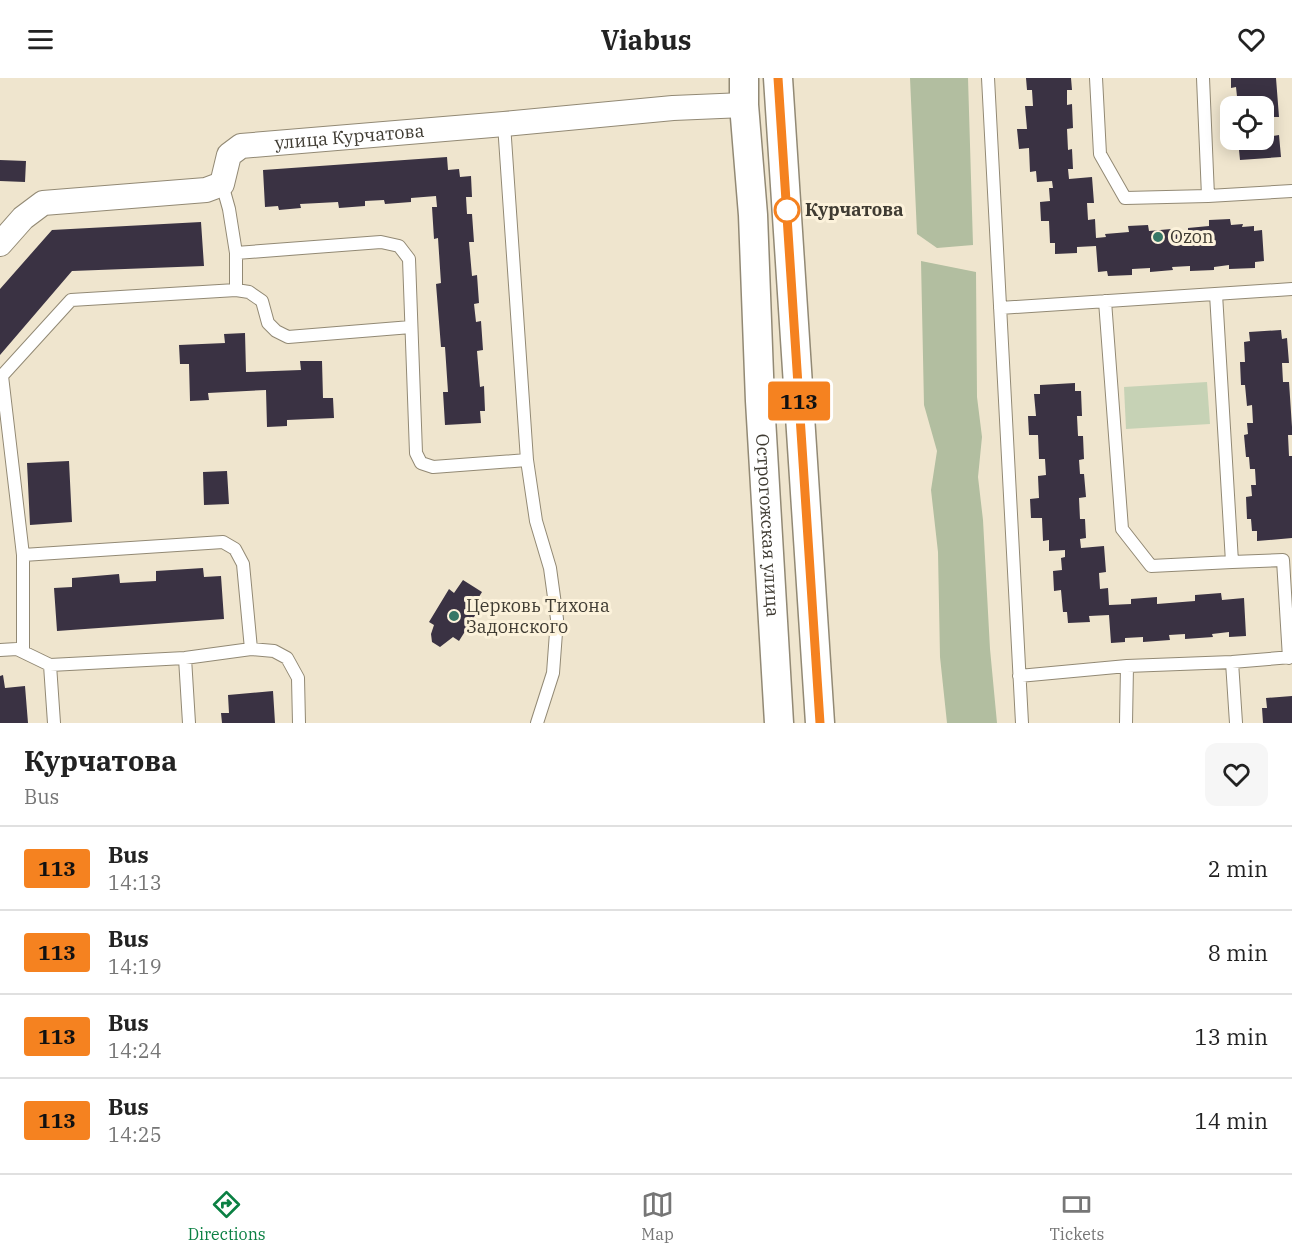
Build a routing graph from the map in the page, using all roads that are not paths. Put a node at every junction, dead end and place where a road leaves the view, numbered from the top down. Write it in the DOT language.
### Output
graph roads {
  1 [pos="778,78"];
  2 [pos="988,78"];
  3 [pos="1096,78"];
  4 [pos="1203,78"];
  5 [pos="744,92"];
  6 [pos="504,124"];
  7 [pos="222,184"];
  8 [pos="1292,191"];
  9 [pos="1208,196"];
  10 [pos="0,244"];
  11 [pos="236,253"];
  12 [pos="236,290"];
  13 [pos="1292,290"];
  14 [pos="1216,294"];
  15 [pos="1105,301"];
  16 [pos="1000,308"];
  17 [pos="411,327"];
  18 [pos="1,377"];
  19 [pos="528,460"];
  20 [pos="23,555"];
  21 [pos="1232,562"];
  22 [pos="252,649"];
  23 [pos="0,650"];
  24 [pos="23,651"];
  25 [pos="185,658"];
  26 [pos="1291,658"];
  27 [pos="1232,662"];
  28 [pos="50,665"];
  29 [pos="1127,666"];
  30 [pos="1019,676"];
  31 [pos="54,723"];
  32 [pos="189,723"];
  33 [pos="299,723"];
  34 [pos="537,723"];
  35 [pos="779,723"];
  36 [pos="820,723"];
  37 [pos="1022,723"];
  38 [pos="1126,723"];
  39 [pos="1236,723"];
  1 -- 36 [label="street"];
  2 -- 16 [label="lane"];
  3 -- 9 [label="lane"];
  4 -- 9 [label="lane"];
  5 -- 6 [label="street, улица Курчатова"];
  5 -- 35 [label="street, Острогожская улица"];
  6 -- 7 [label="street, улица Курчатова"];
  6 -- 19 [label="lane"];
  7 -- 10 [label="street"];
  7 -- 11 [label="lane"];
  8 -- 9 [label="lane"];
  11 -- 12 [label="lane"];
  11 -- 17 [label="lane"];
  12 -- 17 [label="lane"];
  12 -- 18 [label="lane"];
  13 -- 14 [label="lane"];
  14 -- 15 [label="lane"];
  14 -- 21 [label="lane"];
  15 -- 16 [label="lane"];
  15 -- 21 [label="lane"];
  16 -- 30 [label="lane"];
  17 -- 19 [label="lane"];
  18 -- 20 [label="lane"];
  19 -- 34 [label="lane"];
  20 -- 22 [label="lane"];
  20 -- 24 [label="lane"];
  21 -- 26 [label="lane"];
  22 -- 25 [label="lane"];
  22 -- 33 [label="lane"];
  23 -- 24 [label="lane"];
  24 -- 28 [label="lane"];
  25 -- 28 [label="lane"];
  25 -- 32 [label="lane"];
  26 -- 27 [label="lane"];
  27 -- 29 [label="lane"];
  27 -- 39 [label="lane"];
  28 -- 31 [label="lane"];
  29 -- 30 [label="lane"];
  29 -- 38 [label="lane"];
  30 -- 37 [label="lane"];
}
